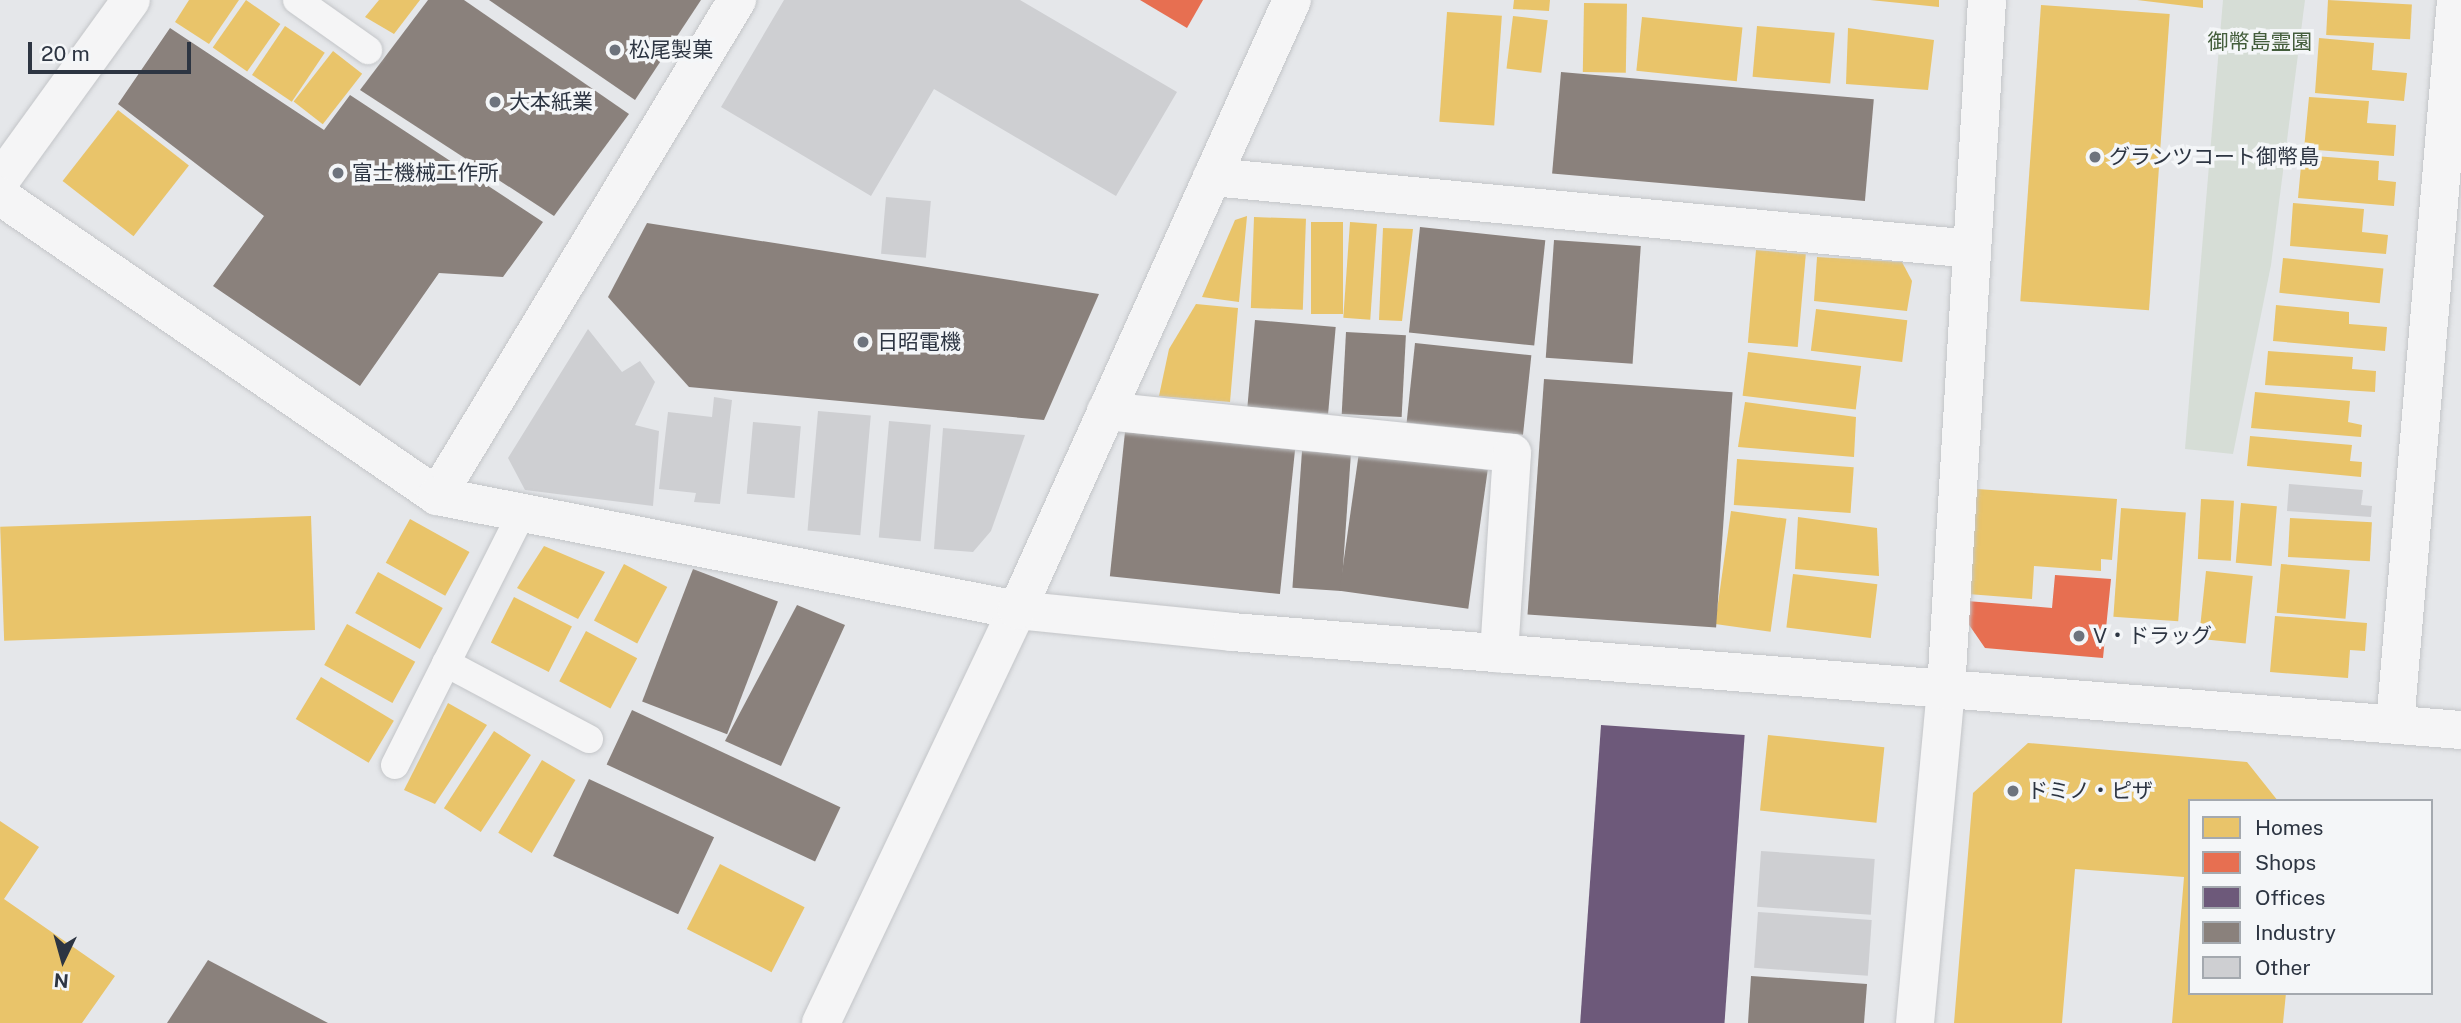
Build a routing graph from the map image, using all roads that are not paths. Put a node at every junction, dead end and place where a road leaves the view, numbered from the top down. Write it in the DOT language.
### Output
graph roads {
  1 [pos="131,0"];
  2 [pos="297,0"];
  3 [pos="737,0"];
  4 [pos="1292,0"];
  5 [pos="1987,0"];
  6 [pos="2456,0"];
  7 [pos="368,50"];
  8 [pos="1212,177"];
  9 [pos="0,181"];
  10 [pos="0,196"];
  11 [pos="1972,249"];
  12 [pos="1106,411"];
  13 [pos="437,496"];
  14 [pos="523,512"];
  15 [pos="1017,610"];
  16 [pos="1499,654"];
  17 [pos="446,663"];
  18 [pos="1946,690"];
  19 [pos="2395,724"];
  20 [pos="2461,730"];
  21 [pos="589,740"];
  22 [pos="395,765"];
  23 [pos="821,1023"];
  24 [pos="1915,1023"];
  1 -- 9 [label="street"];
  2 -- 7 [label="lane"];
  3 -- 13 [label="street"];
  4 -- 8 [label="street"];
  5 -- 11 [label="street"];
  6 -- 19 [label="street"];
  8 -- 11 [label="street"];
  8 -- 12 [label="street"];
  10 -- 13 [label="street"];
  11 -- 18 [label="street"];
  12 -- 15 [label="street"];
  12 -- 16 [label="street"];
  13 -- 14 [label="street"];
  14 -- 15 [label="street"];
  14 -- 17 [label="lane"];
  15 -- 16 [label="street"];
  15 -- 23 [label="street"];
  16 -- 18 [label="street"];
  17 -- 21 [label="lane"];
  17 -- 22 [label="lane"];
  18 -- 19 [label="street"];
  18 -- 24 [label="street"];
  19 -- 20 [label="street"];
}
